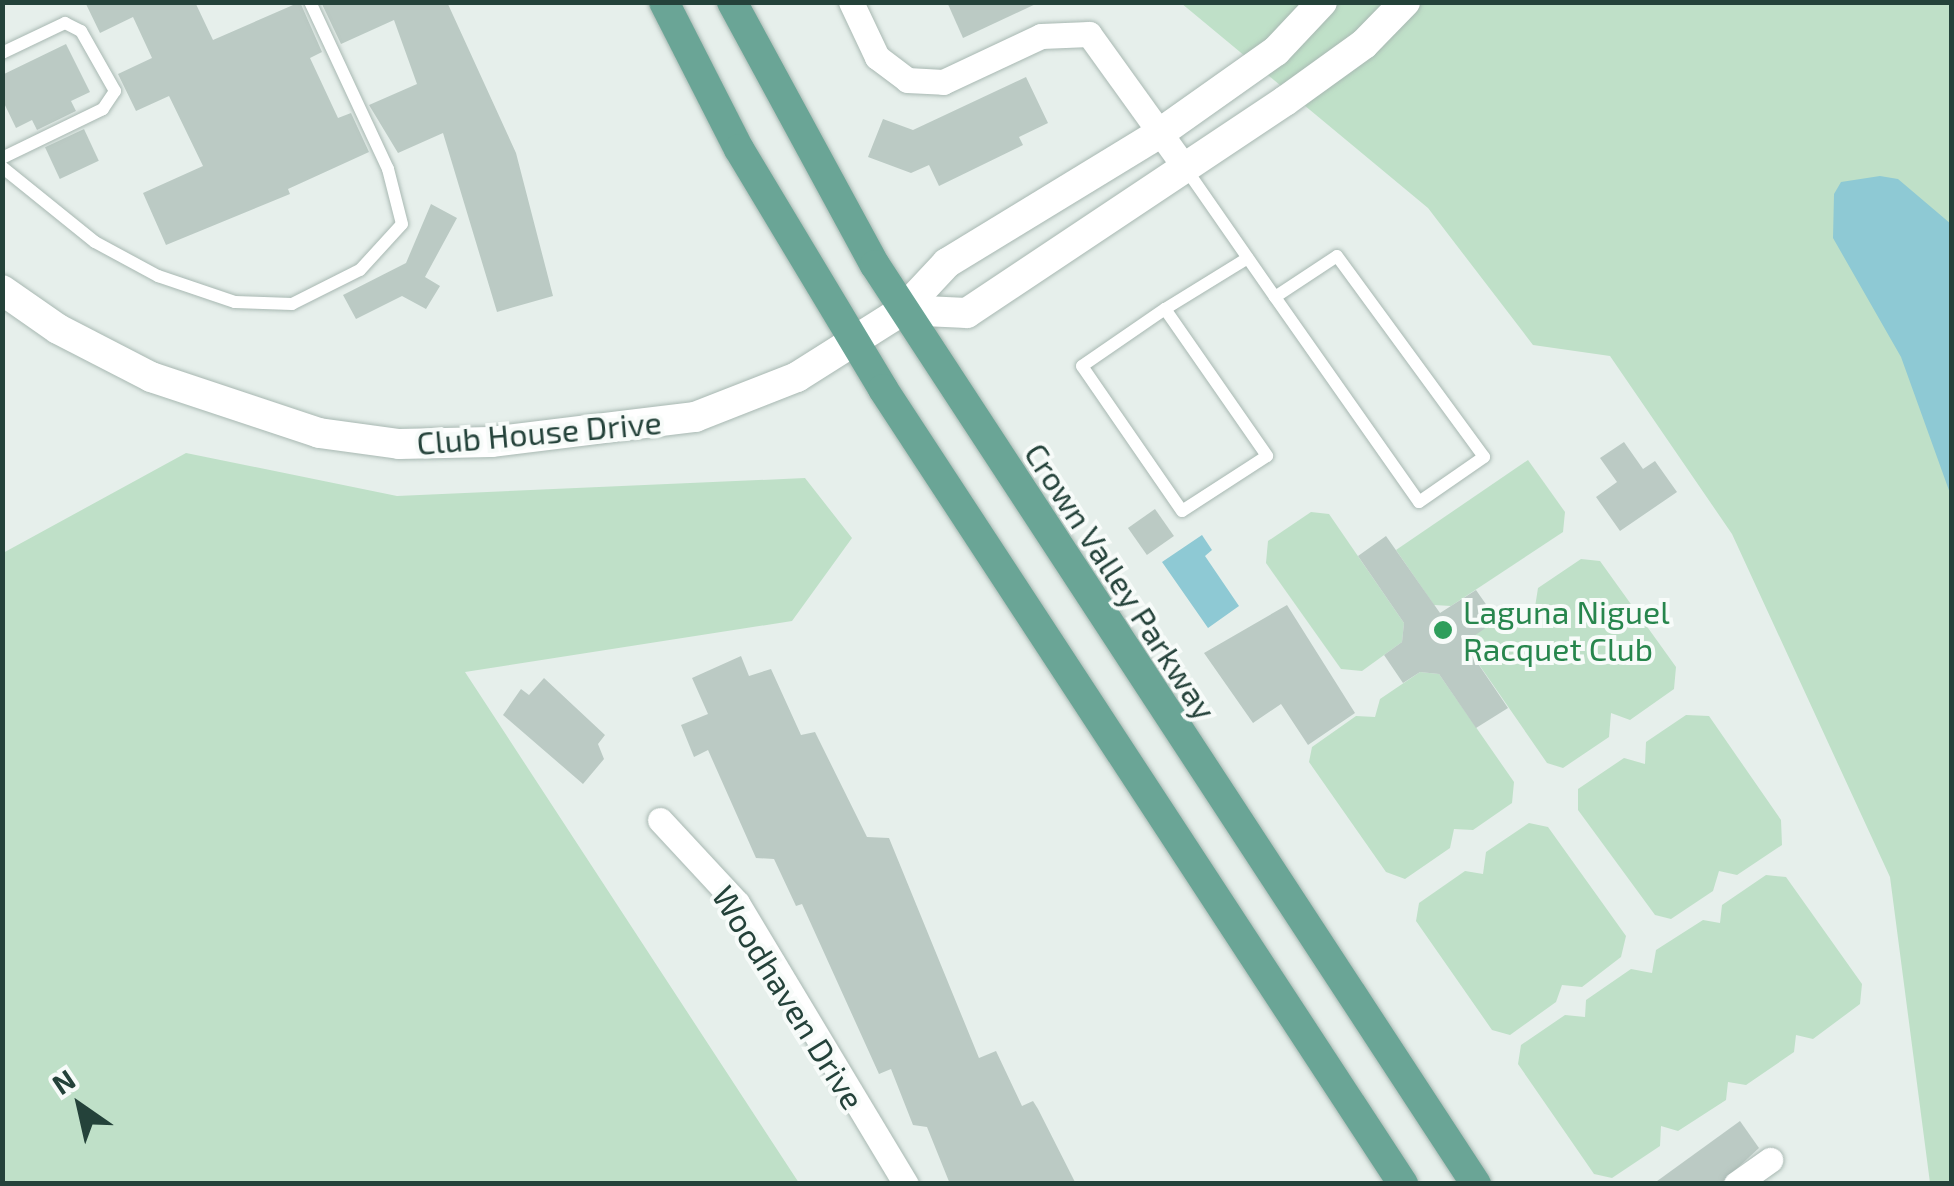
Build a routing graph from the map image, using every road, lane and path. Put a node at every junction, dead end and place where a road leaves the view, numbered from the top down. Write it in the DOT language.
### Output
graph roads {
  1 [pos="310,2"];
  2 [pos="664,2"];
  3 [pos="732,2"];
  4 [pos="851,2"];
  5 [pos="1322,2"];
  6 [pos="1405,2"];
  7 [pos="2,53"];
  8 [pos="1160,134"];
  9 [pos="2,158"];
  10 [pos="2,166"];
  11 [pos="1186,169"];
  12 [pos="1248,258"];
  13 [pos="2,290"];
  14 [pos="1275,297"];
  15 [pos="1166,308"];
  16 [pos="903,310"];
  17 [pos="854,341"];
  18 [pos="660,820"];
  19 [pos="1770,1160"];
  20 [pos="906,1184"];
  21 [pos="1403,1184"];
  22 [pos="1476,1184"];
  23 [pos="1736,1184"];
  1 -- 10 [label="lane"];
  2 -- 17 [label="main road"];
  3 -- 16 [label="main road, Crown Valley Parkway"];
  4 -- 8 [label="street"];
  5 -- 8 [label="street, Club House Drive"];
  6 -- 11 [label="street"];
  7 -- 9 [label="lane"];
  8 -- 11 [label="street"];
  8 -- 16 [label="street, Club House Drive"];
  11 -- 12 [label="lane"];
  11 -- 16 [label="street"];
  12 -- 14 [label="lane"];
  12 -- 15 [label="lane"];
  13 -- 17 [label="street, Club House Drive"];
  14 -- 14 [label="lane"];
  15 -- 15 [label="lane"];
  16 -- 17 [label="street, Club House Drive"];
  16 -- 22 [label="main road, Crown Valley Parkway"];
  17 -- 21 [label="main road"];
  18 -- 20 [label="street, Woodhaven Drive"];
  19 -- 23 [label="street"];
}
